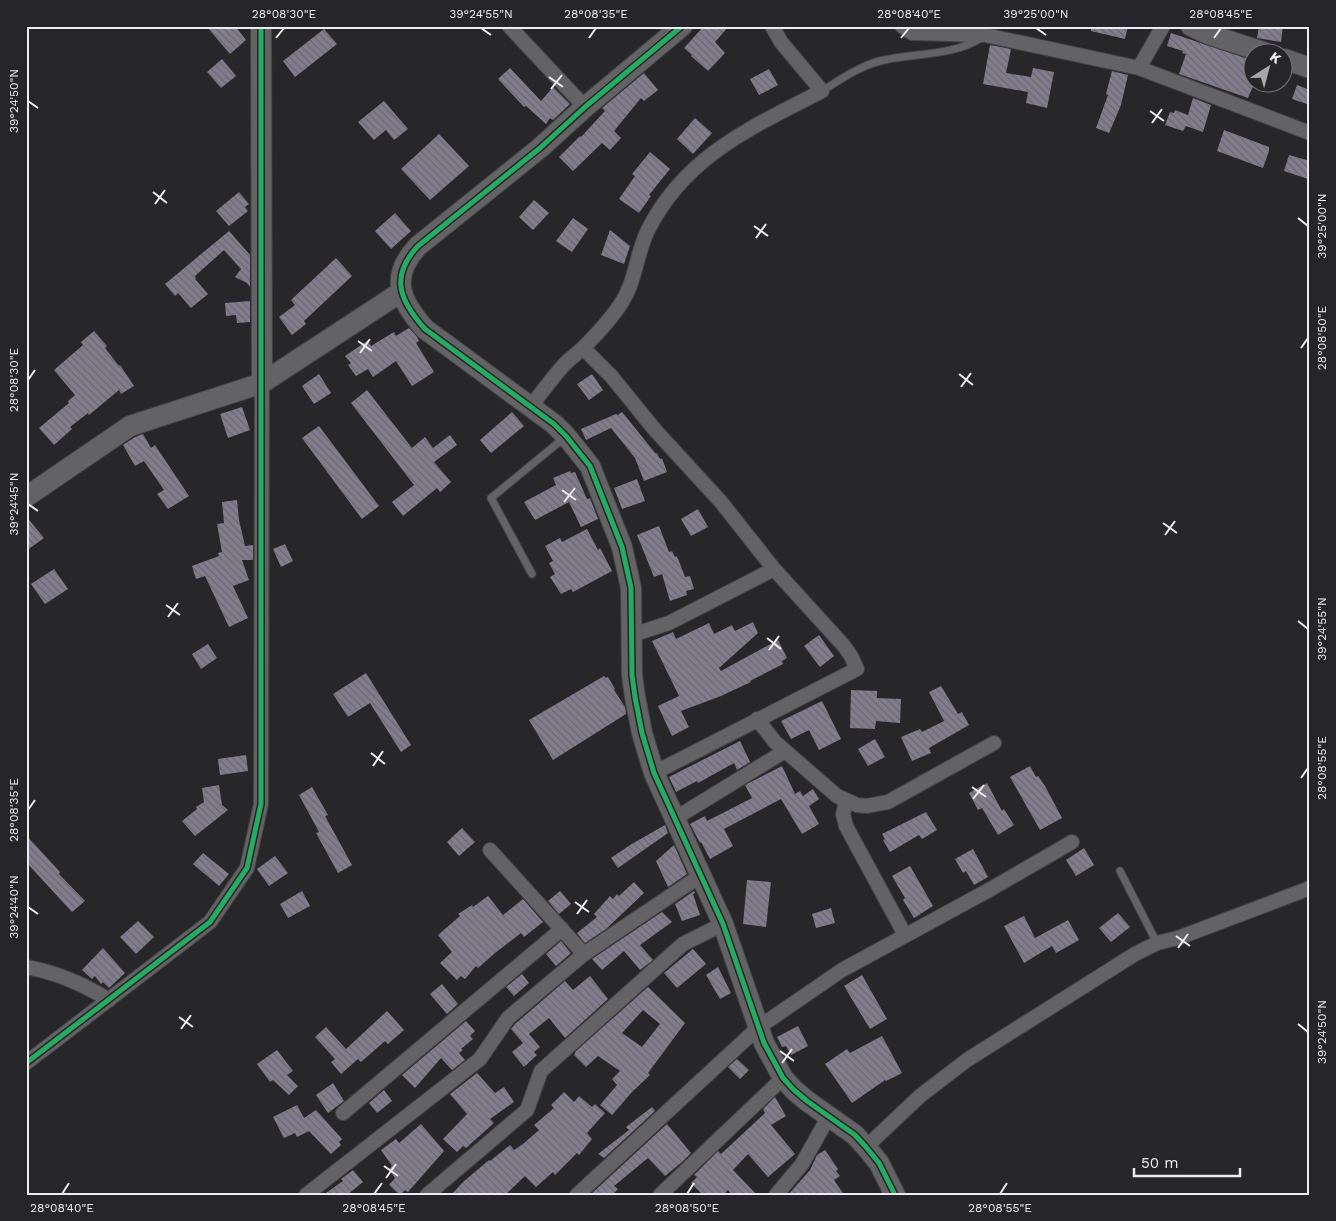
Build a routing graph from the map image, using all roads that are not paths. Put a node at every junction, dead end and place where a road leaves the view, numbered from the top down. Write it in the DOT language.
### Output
graph roads {
  1 [pos="261,26"];
  2 [pos="509,26"];
  3 [pos="682,26"];
  4 [pos="772,26"];
  5 [pos="902,26"];
  6 [pos="1163,26"];
  7 [pos="1191,26"];
  8 [pos="985,35"];
  9 [pos="1244,46"];
  10 [pos="1294,63"];
  11 [pos="1139,68"];
  12 [pos="1310,68"];
  13 [pos="822,91"];
  14 [pos="585,107"];
  15 [pos="1310,133"];
  16 [pos="401,292"];
  17 [pos="583,348"];
  18 [pos="262,383"];
  19 [pos="530,407"];
  20 [pos="566,436"];
  21 [pos="26,498"];
  22 [pos="774,569"];
  23 [pos="532,574"];
  24 [pos="632,634"];
  25 [pos="757,720"];
  26 [pos="994,743"];
  27 [pos="785,751"];
  28 [pos="654,773"];
  29 [pos="846,802"];
  30 [pos="674,819"];
  31 [pos="1072,842"];
  32 [pos="490,850"];
  33 [pos="1120,871"];
  34 [pos="700,876"];
  35 [pos="1310,888"];
  36 [pos="724,924"];
  37 [pos="562,929"];
  38 [pos="905,935"];
  39 [pos="1157,943"];
  40 [pos="584,954"];
  41 [pos="26,967"];
  42 [pos="108,1000"];
  43 [pos="759,1027"];
  44 [pos="26,1063"];
  45 [pos="784,1078"];
  46 [pos="344,1113"];
  47 [pos="829,1116"];
  48 [pos="866,1147"];
  49 [pos="306,1195"];
  50 [pos="427,1195"];
  51 [pos="576,1195"];
  52 [pos="660,1195"];
  53 [pos="776,1195"];
  54 [pos="895,1195"];
  1 -- 18 [label="street"];
  2 -- 14 [label="street"];
  3 -- 14 [label="street"];
  4 -- 13 [label="street"];
  5 -- 8 [label="street"];
  6 -- 11 [label="street"];
  7 -- 9 [label="street"];
  8 -- 11 [label="street"];
  8 -- 13 [label="lane"];
  10 -- 12 [label="street"];
  11 -- 15 [label="street"];
  13 -- 17 [label="street"];
  14 -- 16 [label="street"];
  16 -- 18 [label="street"];
  16 -- 19 [label="street"];
  17 -- 19 [label="street"];
  17 -- 22 [label="street"];
  18 -- 21 [label="street"];
  18 -- 42 [label="street"];
  19 -- 20 [label="street"];
  20 -- 23 [label="lane"];
  20 -- 24 [label="street"];
  22 -- 24 [label="street"];
  22 -- 25 [label="street"];
  24 -- 28 [label="street"];
  25 -- 27 [label="street"];
  25 -- 28 [label="street"];
  26 -- 29 [label="street"];
  27 -- 29 [label="street"];
  27 -- 30 [label="street"];
  28 -- 30 [label="street"];
  29 -- 38 [label="street"];
  30 -- 34 [label="street"];
  31 -- 38 [label="street"];
  32 -- 37 [label="street"];
  33 -- 39 [label="lane"];
  34 -- 36 [label="street"];
  34 -- 40 [label="street"];
  35 -- 39 [label="street"];
  36 -- 43 [label="street"];
  36 -- 50 [label="street"];
  37 -- 40 [label="street"];
  37 -- 46 [label="street"];
  38 -- 43 [label="street"];
  39 -- 48 [label="street"];
  40 -- 49 [label="street"];
  41 -- 42 [label="street"];
  42 -- 44 [label="street"];
  43 -- 45 [label="street"];
  43 -- 51 [label="street"];
  45 -- 47 [label="street"];
  45 -- 52 [label="street"];
  47 -- 48 [label="street"];
  47 -- 53 [label="street"];
  48 -- 54 [label="street"];
}
